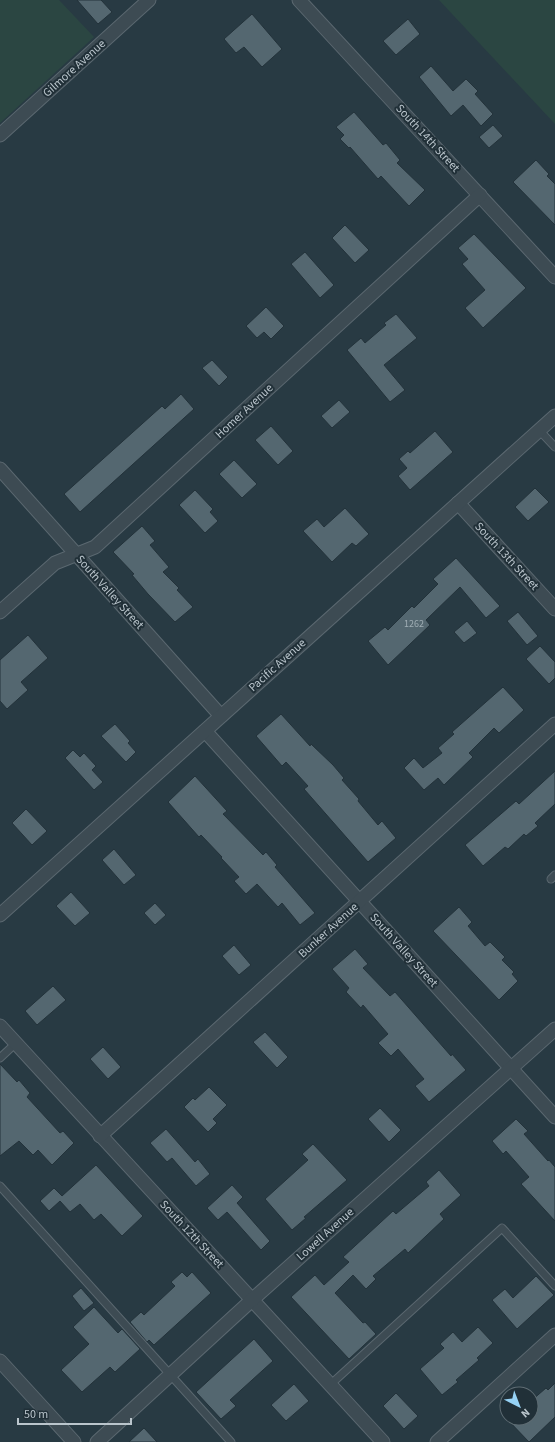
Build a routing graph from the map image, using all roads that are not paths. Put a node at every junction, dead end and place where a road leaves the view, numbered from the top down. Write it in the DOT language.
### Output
graph roads {
  1 [pos="149,0"];
  2 [pos="299,0"];
  3 [pos="0,135"];
  4 [pos="480,195"];
  5 [pos="555,277"];
  6 [pos="555,416"];
  7 [pos="539,430"];
  8 [pos="555,447"];
  9 [pos="0,469"];
  10 [pos="458,504"];
  11 [pos="76,553"];
  12 [pos="555,609"];
  13 [pos="0,612"];
  14 [pos="221,716"];
  15 [pos="555,724"];
  16 [pos="204,731"];
  17 [pos="360,901"];
  18 [pos="0,915"];
  19 [pos="0,1026"];
  20 [pos="555,1029"];
  21 [pos="16,1043"];
  22 [pos="0,1058"];
  23 [pos="511,1068"];
  24 [pos="555,1117"];
  25 [pos="100,1136"];
  26 [pos="0,1186"];
  27 [pos="555,1286"];
  28 [pos="253,1299"];
  29 [pos="555,1336"];
  30 [pos="0,1361"];
  31 [pos="171,1374"];
  32 [pos="331,1384"];
  33 [pos="74,1442"];
  34 [pos="97,1442"];
  35 [pos="231,1442"];
  36 [pos="384,1442"];
  37 [pos="437,1442"];
  1 -- 3 [label="street, Gilmore Avenue"];
  2 -- 4 [label="street, South 14th Street"];
  4 -- 5 [label="street, South 14th Street"];
  4 -- 11 [label="street, Homer Avenue"];
  6 -- 7 [label="street, Pacific Avenue"];
  7 -- 8 [label="lane"];
  7 -- 10 [label="street, Pacific Avenue"];
  9 -- 11 [label="street, South Valley Street"];
  10 -- 12 [label="street, South 13th Street"];
  10 -- 14 [label="street, Pacific Avenue"];
  11 -- 13 [label="street, Homer Avenue"];
  11 -- 14 [label="street, South Valley Street"];
  14 -- 16 [label="street, Pacific Avenue"];
  15 -- 17 [label="street, Bunker Avenue"];
  16 -- 17 [label="street, South Valley Street"];
  16 -- 18 [label="street, Pacific Avenue"];
  17 -- 23 [label="street, South Valley Street"];
  17 -- 25 [label="street, Bunker Avenue"];
  19 -- 21 [label="street, South 12th Street"];
  20 -- 23 [label="street, Lowell Avenue"];
  21 -- 22 [label="lane"];
  21 -- 25 [label="street, South 12th Street"];
  23 -- 24 [label="street, South Valley Street"];
  23 -- 28 [label="street, Lowell Avenue"];
  25 -- 28 [label="street, South 12th Street"];
  26 -- 31 [label="lane"];
  27 -- 32 [label="lane"];
  28 -- 31 [label="street, Lowell Avenue"];
  28 -- 32 [label="street, South 12th Street"];
  29 -- 37 [label="street"];
  30 -- 33 [label="street"];
  31 -- 34 [label="street, Lowell Avenue"];
  31 -- 35 [label="lane"];
  32 -- 36 [label="street, South 12th Street"];
}
